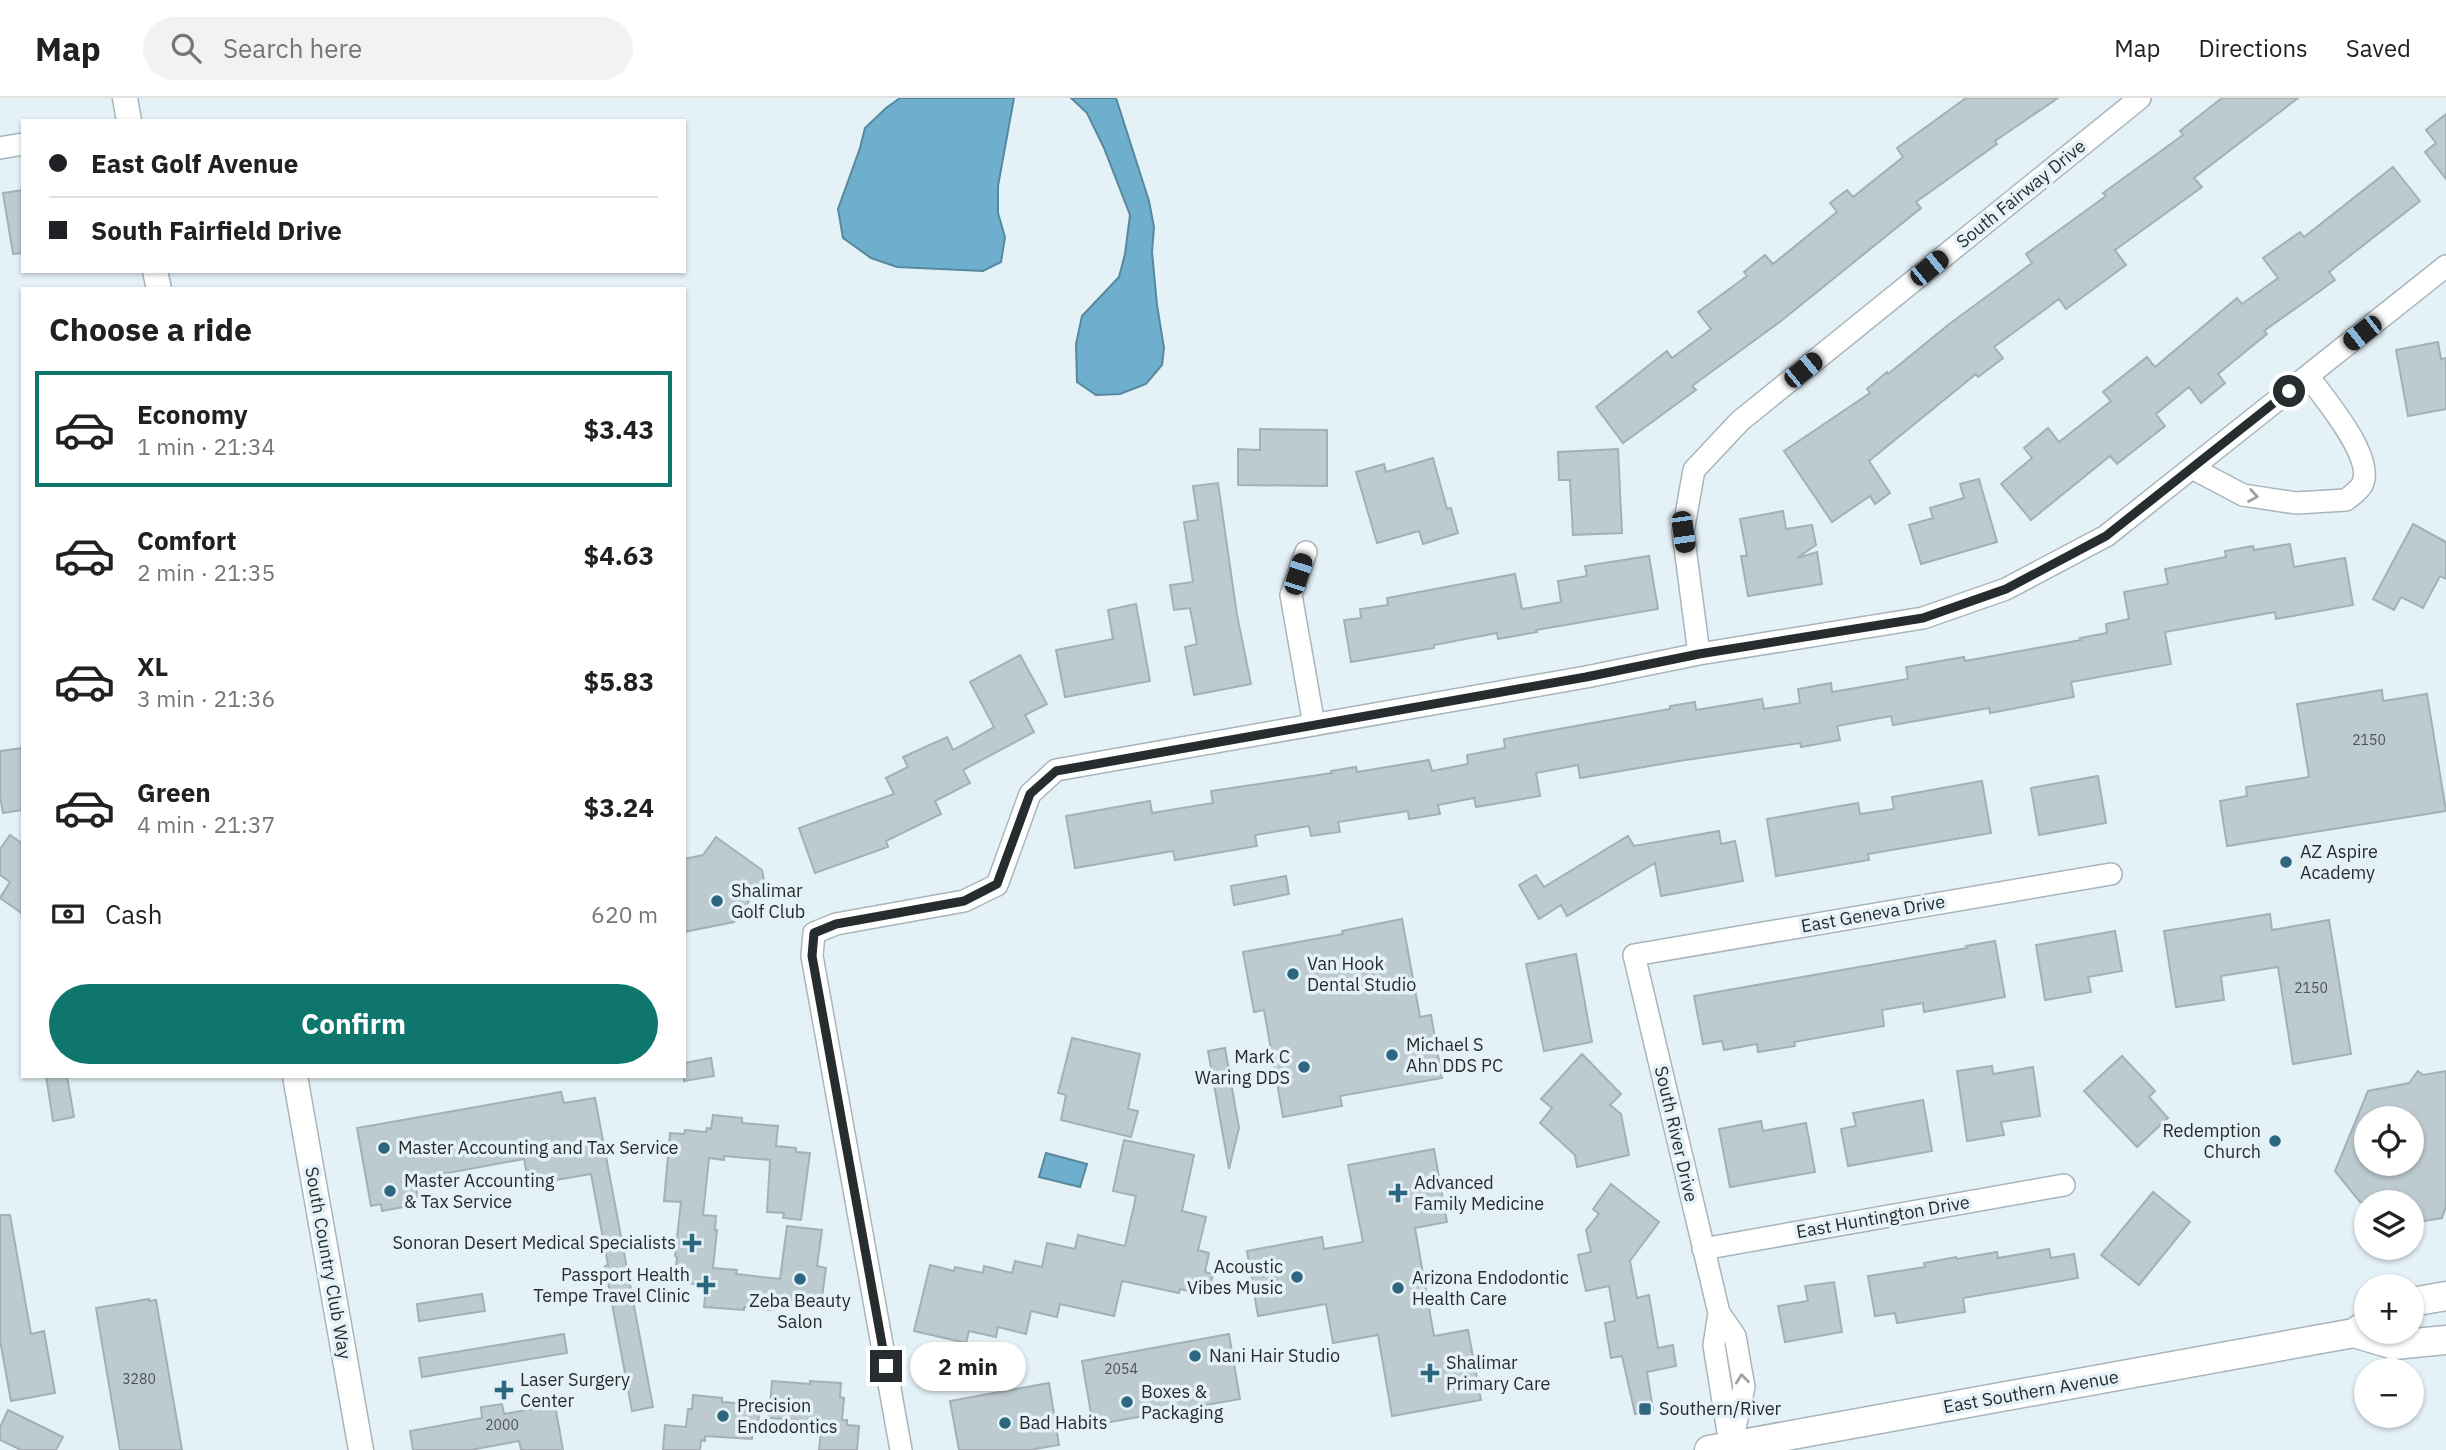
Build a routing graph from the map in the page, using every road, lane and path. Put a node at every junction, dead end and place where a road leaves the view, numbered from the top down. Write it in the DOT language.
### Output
graph roads {
  1 [pos="125,98"];
  2 [pos="2140,98"];
  3 [pos="129,119"];
  4 [pos="21,144"];
  5 [pos="0,148"];
  6 [pos="2446,266"];
  7 [pos="2308,376"];
  8 [pos="2192,468"];
  9 [pos="1306,552"];
  10 [pos="1699,654"];
  11 [pos="1314,725"];
  12 [pos="2111,874"];
  13 [pos="1634,955"];
  14 [pos="295,1078"];
  15 [pos="2064,1185"];
  16 [pos="1703,1249"];
  17 [pos="2446,1296"];
  18 [pos="2424,1300"];
  19 [pos="2446,1324"];
  20 [pos="2354,1330"];
  21 [pos="2446,1340"];
  22 [pos="2394,1345"];
  23 [pos="1724,1449"];
  24 [pos="360,1450"];
  25 [pos="901,1450"];
  1 -- 3 [label="street"];
  2 -- 10 [label="street, South Fairway Drive"];
  4 -- 5 [label="street"];
  6 -- 7 [label="street"];
  7 -- 8 [label="street"];
  8 -- 7 [label="street, one-way"];
  8 -- 10 [label="street"];
  9 -- 11 [label="street"];
  10 -- 11 [label="street"];
  11 -- 25 [label="street"];
  12 -- 13 [label="street, East Geneva Drive"];
  13 -- 16 [label="street, South River Drive"];
  14 -- 24 [label="street, South Country Club Way"];
  15 -- 16 [label="street, East Huntington Drive"];
  16 -- 23 [label="street, South River Drive"];
  17 -- 18 [label="main road"];
  19 -- 22 [label="main road"];
  20 -- 23 [label="main road, East Southern Avenue"];
  21 -- 22 [label="main road, East Southern Avenue"];
}
